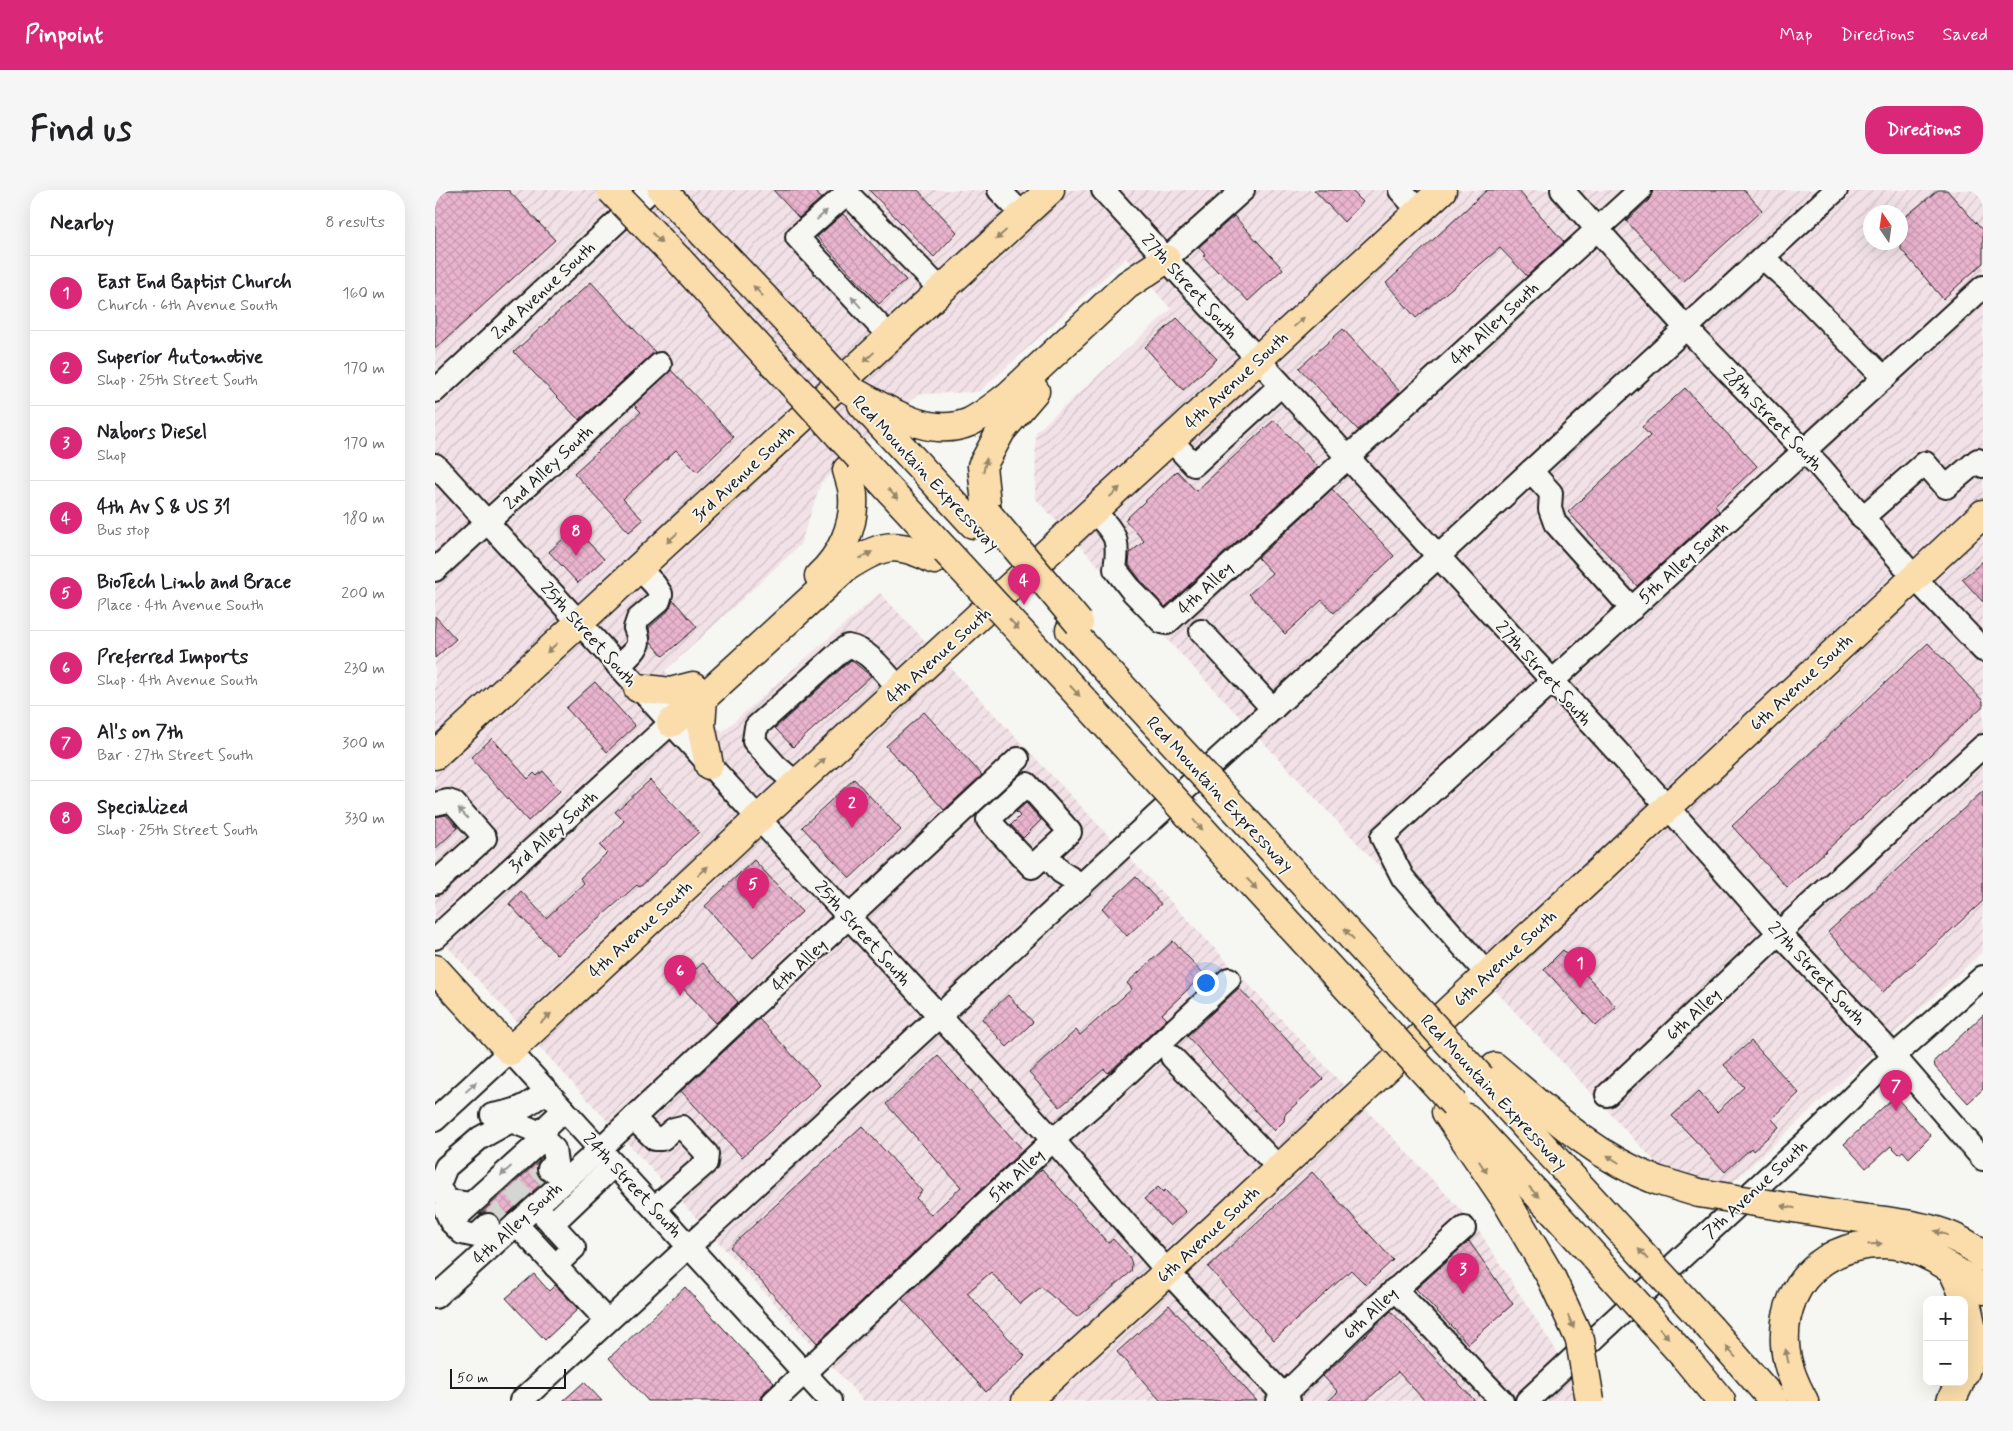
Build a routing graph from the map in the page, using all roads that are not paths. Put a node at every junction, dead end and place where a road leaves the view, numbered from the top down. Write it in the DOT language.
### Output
graph roads {
  1 [pos="611,190"];
  2 [pos="651,190"];
  3 [pos="662,190"];
  4 [pos="999,190"];
  5 [pos="1050,190"];
  6 [pos="1103,190"];
  7 [pos="1243,190"];
  8 [pos="1400,190"];
  9 [pos="1441,190"];
  10 [pos="1562,190"];
  11 [pos="1640,190"];
  12 [pos="1836,190"];
  13 [pos="1419,211"];
  14 [pos="1023,215"];
  15 [pos="1597,229"];
  16 [pos="1763,258"];
  17 [pos="1166,259"];
  18 [pos="1983,287"];
  19 [pos="941,290"];
  20 [pos="1686,328"];
  21 [pos="890,337"];
  22 [pos="1257,360"];
  23 [pos="660,364"];
  24 [pos="1884,378"];
  25 [pos="1281,385"];
  26 [pos="435,391"];
  27 [pos="898,426"];
  28 [pos="1171,440"];
  29 [pos="1804,452"];
  30 [pos="1348,456"];
  31 [pos="854,464"];
  32 [pos="435,465"];
  33 [pos="1983,466"];
  34 [pos="1531,471"];
  35 [pos="1094,511"];
  36 [pos="1983,514"];
  37 [pos="980,518"];
  38 [pos="1862,518"];
  39 [pos="487,523"];
  40 [pos="939,555"];
  41 [pos="1438,556"];
  42 [pos="639,568"];
  43 [pos="435,570"];
  44 [pos="1914,577"];
  45 [pos="1632,609"];
  46 [pos="579,622"];
  47 [pos="1201,632"];
  48 [pos="1983,650"];
  49 [pos="618,666"];
  50 [pos="1551,681"];
  51 [pos="638,688"];
  52 [pos="900,690"];
  53 [pos="698,692"];
  54 [pos="1273,708"];
  55 [pos="667,719"];
  56 [pos="1983,746"];
  57 [pos="435,755"];
  58 [pos="1018,759"];
  59 [pos="709,765"];
  60 [pos="797,784"];
  61 [pos="435,804"];
  62 [pos="1667,806"];
  63 [pos="758,819"];
  64 [pos="1046,854"];
  65 [pos="435,883"];
  66 [pos="1082,884"];
  67 [pos="850,918"];
  68 [pos="1779,933"];
  69 [pos="435,938"];
  70 [pos="435,969"];
  71 [pos="1487,974"];
  72 [pos="1229,979"];
  73 [pos="1981,984"];
  74 [pos="939,1016"];
  75 [pos="510,1051"];
  76 [pos="1894,1056"];
  77 [pos="1172,1057"];
  78 [pos="1488,1073"];
  79 [pos="547,1091"];
  80 [pos="1607,1095"];
  81 [pos="1450,1108"];
  82 [pos="564,1110"];
  83 [pos="633,1118"];
  84 [pos="435,1120"];
  85 [pos="543,1139"];
  86 [pos="1053,1140"];
  87 [pos="607,1157"];
  88 [pos="1983,1159"];
  89 [pos="435,1166"];
  90 [pos="1279,1168"];
  91 [pos="549,1169"];
  92 [pos="470,1204"];
  93 [pos="536,1206"];
  94 [pos="654,1208"];
  95 [pos="442,1210"];
  96 [pos="516,1224"];
  97 [pos="552,1224"];
  98 [pos="487,1225"];
  99 [pos="1464,1228"];
  100 [pos="689,1246"];
  101 [pos="1983,1257"];
  102 [pos="555,1266"];
  103 [pos="1953,1271"];
  104 [pos="1168,1272"];
  105 [pos="1395,1290"];
  106 [pos="1983,1290"];
  107 [pos="435,1297"];
  108 [pos="607,1321"];
  109 [pos="1968,1360"];
  110 [pos="805,1374"];
  111 [pos="1959,1386"];
  112 [pos="1283,1399"];
  113 [pos="521,1401"];
  114 [pos="774,1401"];
  115 [pos="831,1401"];
  116 [pos="1025,1401"];
  117 [pos="1502,1401"];
  118 [pos="1527,1401"];
  119 [pos="1590,1401"];
  120 [pos="1721,1401"];
  121 [pos="1774,1401"];
  122 [pos="1804,1401"];
  123 [pos="1951,1401"];
  1 -- 31 [label="main road, Red Mountain Expressway, one-way, bridge"];
  2 -- 26 [label="street, 2nd Avenue South"];
  27 -- 3 [label="main road, Red Mountain Expressway, one-way, bridge"];
  4 -- 14 [label="street"];
  5 -- 14 [label="main road, 3rd Avenue South"];
  6 -- 17 [label="street, 27th Street South"];
  7 -- 17 [label="street"];
  8 -- 13 [label="street"];
  9 -- 13 [label="main road, 4th Avenue South"];
  10 -- 15 [label="street, 28th Street South"];
  11 -- 15 [label="street, 4th Alley South"];
  12 -- 16 [label="street"];
  22 -- 13 [label="main road, 4th Avenue South, one-way"];
  14 -- 19 [label="main road, 3rd Avenue South, one-way"];
  15 -- 20 [label="street, 28th Street South"];
  15 -- 30 [label="street, 4th Alley South"];
  16 -- 20 [label="street"];
  16 -- 24 [label="street"];
  17 -- 22 [label="street, 27th Street South"];
  17 -- 27 [label="main road"];
  37 -- 17 [label="main road, one-way"];
  18 -- 24 [label="street, 5th Alley South"];
  19 -- 21 [label="main road, 3rd Avenue South"];
  21 -- 19 [label="street, one-way"];
  20 -- 29 [label="street, 28th Street South"];
  20 -- 34 [label="street"];
  21 -- 42 [label="main road, 3rd Avenue South, one-way"];
  22 -- 25 [label="street, 27th Street South"];
  22 -- 28 [label="main road, 4th Avenue South"];
  23 -- 39 [label="street, 2nd Alley South"];
  24 -- 29 [label="street, 5th Alley South"];
  25 -- 28 [label="street"];
  25 -- 30 [label="street, 27th Street South"];
  27 -- 37 [label="main road, Red Mountain Expressway"];
  35 -- 28 [label="main road, 4th Avenue South, one-way"];
  29 -- 38 [label="street, 28th Street South"];
  29 -- 45 [label="street, 5th Alley South"];
  30 -- 35 [label="street, 4th Alley"];
  30 -- 41 [label="street, 27th Street South"];
  31 -- 40 [label="main road, Red Mountain Expressway, one-way"];
  31 -- 53 [label="main road"];
  32 -- 39 [label="street, 25th Street South"];
  33 -- 38 [label="street"];
  34 -- 41 [label="street"];
  34 -- 45 [label="street"];
  35 -- 52 [label="main road, 4th Avenue South"];
  36 -- 44 [label="main road, 6th Avenue South"];
  78 -- 37 [label="main road, Red Mountain Expressway, one-way, bridge"];
  38 -- 44 [label="street, 28th Street South"];
  39 -- 43 [label="street, 2nd Alley South"];
  39 -- 46 [label="street, 25th Street South"];
  53 -- 40 [label="main road, one-way"];
  40 -- 81 [label="main road, Red Mountain Expressway, one-way, bridge"];
  41 -- 50 [label="street, 27th Street South"];
  41 -- 54 [label="street"];
  42 -- 46 [label="main road, 3rd Avenue South"];
  42 -- 49 [label="street"];
  44 -- 48 [label="street, 28th Street South"];
  44 -- 62 [label="main road, 6th Avenue South"];
  45 -- 50 [label="street, 5th Alley South"];
  46 -- 49 [label="street, 25th Street South"];
  46 -- 57 [label="main road, 3rd Avenue South, one-way"];
  47 -- 54 [label="street"];
  49 -- 51 [label="street, 25th Street South"];
  50 -- 62 [label="street, 27th Street South"];
  50 -- 71 [label="street, 5th Alley South"];
  51 -- 53 [label="main road"];
  51 -- 55 [label="street, 25th Street South"];
  60 -- 52 [label="main road, 4th Avenue South, one-way"];
  52 -- 60 [label="street"];
  53 -- 55 [label="main road"];
  53 -- 59 [label="main road"];
  54 -- 66 [label="street"];
  55 -- 59 [label="street, 25th Street South"];
  55 -- 69 [label="street, 3rd Alley South"];
  56 -- 68 [label="street, 6th Alley"];
  58 -- 67 [label="street, 4th Alley"];
  59 -- 63 [label="street, 25th Street South"];
  60 -- 63 [label="main road, 4th Avenue South"];
  65 -- 61 [label="street, one-way"];
  62 -- 68 [label="street, 27th Street South"];
  62 -- 71 [label="main road, 6th Avenue South"];
  63 -- 67 [label="street, 25th Street South"];
  75 -- 63 [label="main road, 4th Avenue South, one-way"];
  64 -- 66 [label="street"];
  66 -- 74 [label="street"];
  67 -- 74 [label="street, 25th Street South"];
  67 -- 83 [label="street, 4th Alley"];
  68 -- 76 [label="street, 27th Street South"];
  68 -- 80 [label="street, 6th Alley"];
  70 -- 75 [label="main road, 24th Street South"];
  71 -- 90 [label="main road, 6th Avenue South"];
  72 -- 86 [label="street, 5th Alley"];
  73 -- 76 [label="street, 7th Avenue South"];
  74 -- 86 [label="street, 25th Street South"];
  74 -- 100 [label="street"];
  75 -- 79 [label="street, 24th Street South"];
  84 -- 75 [label="street, 4th Avenue South, one-way"];
  76 -- 88 [label="street, 27th Street South"];
  76 -- 118 [label="street, 7th Avenue South"];
  77 -- 90 [label="street"];
  101 -- 78 [label="main road, one-way, bridge"];
  121 -- 78 [label="main road, Red Mountain Expressway, one-way, bridge"];
  79 -- 82 [label="street, 24th Street South"];
  79 -- 89 [label="street"];
  81 -- 119 [label="main road, one-way, bridge"];
  81 -- 120 [label="main road, one-way, bridge"];
  82 -- 85 [label="street"];
  82 -- 87 [label="street, 24th Street South"];
  83 -- 87 [label="street, 4th Alley"];
  83 -- 94 [label="street"];
  85 -- 91 [label="street"];
  85 -- 92 [label="street, one-way"];
  85 -- 92 [label="street"];
  86 -- 104 [label="street, 25th Street South"];
  86 -- 110 [label="street, 5th Alley"];
  87 -- 93 [label="street, 4th Alley South"];
  87 -- 94 [label="street, 24th Street South"];
  87 -- 97 [label="street"];
  90 -- 104 [label="main road, 6th Avenue South"];
  92 -- 95 [label="street"];
  93 -- 96 [label="street, 4th Alley South"];
  93 -- 97 [label="street"];
  94 -- 100 [label="street, 24th Street South"];
  95 -- 98 [label="street"];
  96 -- 102 [label="street"];
  96 -- 107 [label="street, 4th Alley South"];
  97 -- 102 [label="street"];
  99 -- 105 [label="street, 6th Alley"];
  100 -- 108 [label="street"];
  100 -- 110 [label="street, 24th Street South"];
  102 -- 108 [label="street"];
  103 -- 106 [label="main road"];
  103 -- 109 [label="main road"];
  122 -- 103 [label="main road, one-way"];
  104 -- 112 [label="street, 25th Street South"];
  104 -- 116 [label="main road, 6th Avenue South"];
  105 -- 112 [label="street, 6th Alley"];
  105 -- 117 [label="street"];
  108 -- 113 [label="street"];
  110 -- 114 [label="street"];
  110 -- 115 [label="street, 24th Street South"];
  111 -- 123 [label="main road"];
}
